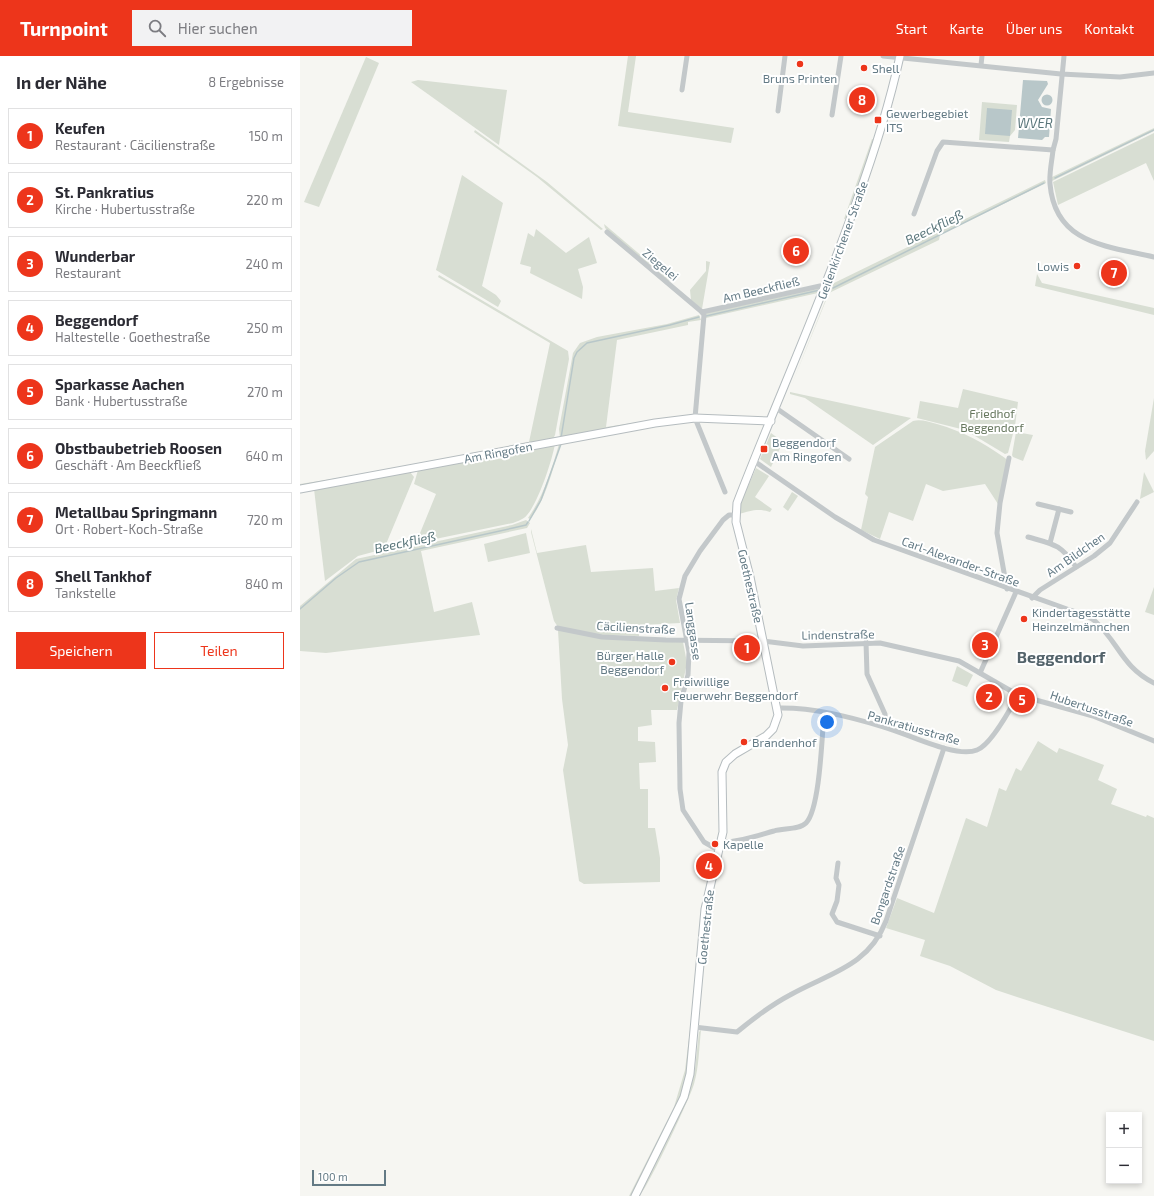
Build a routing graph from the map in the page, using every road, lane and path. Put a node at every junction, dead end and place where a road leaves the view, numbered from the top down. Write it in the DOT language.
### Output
graph roads {
  1 [pos="688,56"];
  2 [pos="786,56"];
  3 [pos="841,56"];
  4 [pos="883,56"];
  5 [pos="982,56"];
  6 [pos="1064,56"];
  7 [pos="900,57"];
  8 [pos="980,65"];
  9 [pos="1154,73"];
  10 [pos="1061,74"];
  11 [pos="682,90"];
  12 [pos="778,111"];
  13 [pos="832,115"];
  14 [pos="1053,150"];
  15 [pos="914,214"];
  16 [pos="607,232"];
  17 [pos="1154,257"];
  18 [pos="826,286"];
  19 [pos="702,312"];
  20 [pos="776,408"];
  21 [pos="696,418"];
  22 [pos="771,421"];
  23 [pos="1009,458"];
  24 [pos="849,459"];
  25 [pos="754,461"];
  26 [pos="300,489"];
  27 [pos="725,492"];
  28 [pos="1137,502"];
  29 [pos="1038,504"];
  30 [pos="1059,509"];
  31 [pos="1071,512"];
  32 [pos="735,515"];
  33 [pos="1028,537"];
  34 [pos="1050,543"];
  35 [pos="1076,566"];
  36 [pos="1007,589"];
  37 [pos="1016,592"];
  38 [pos="1032,598"];
  39 [pos="557,628"];
  40 [pos="687,640"];
  41 [pos="763,641"];
  42 [pos="866,642"];
  43 [pos="980,673"];
  44 [pos="1154,683"];
  45 [pos="1018,695"];
  46 [pos="777,708"];
  47 [pos="824,713"];
  48 [pos="885,727"];
  49 [pos="1154,741"];
  50 [pos="944,748"];
  51 [pos="720,842"];
  52 [pos="718,850"];
  53 [pos="838,863"];
  54 [pos="880,936"];
  55 [pos="694,1027"];
  56 [pos="635,1196"];
  1 -- 11 [label="street"];
  2 -- 12 [label="street"];
  3 -- 13 [label="street"];
  4 -- 7 [label="street"];
  5 -- 8 [label="street"];
  6 -- 10 [label="street"];
  7 -- 8 [label="street"];
  7 -- 18 [label="street, Geilenkirchener Straße"];
  8 -- 10 [label="street"];
  9 -- 10 [label="street"];
  10 -- 14 [label="street"];
  14 -- 15 [label="street"];
  14 -- 17 [label="street"];
  16 -- 19 [label="street, Ziegelei"];
  18 -- 19 [label="street, Am Beeckfließ"];
  18 -- 20 [label="street, Geilenkirchener Straße"];
  19 -- 21 [label="street"];
  20 -- 22 [label="street, Geilenkirchener Straße"];
  20 -- 24 [label="street"];
  21 -- 22 [label="street, Am Ringofen"];
  21 -- 26 [label="street, Am Ringofen"];
  21 -- 27 [label="street"];
  22 -- 25 [label="street, Goethestraße"];
  23 -- 36 [label="street"];
  25 -- 32 [label="street, Goethestraße"];
  25 -- 36 [label="street, Carl-Alexander-Straße"];
  28 -- 35 [label="street, Am Bildchen"];
  29 -- 30 [label="street"];
  30 -- 31 [label="street"];
  30 -- 34 [label="street"];
  32 -- 40 [label="street, Langgasse"];
  32 -- 41 [label="street, Goethestraße"];
  33 -- 34 [label="street"];
  34 -- 35 [label="street"];
  35 -- 38 [label="street, Am Bildchen"];
  36 -- 37 [label="street, Carl-Alexander-Straße"];
  37 -- 38 [label="street, Carl-Alexander-Straße"];
  37 -- 43 [label="street"];
  38 -- 44 [label="street, Carl-Alexander-Straße"];
  39 -- 40 [label="street, Cäcilienstraße"];
  40 -- 41 [label="street, Cäcilienstraße"];
  40 -- 52 [label="street, Langgasse"];
  41 -- 42 [label="street, Lindenstraße"];
  41 -- 46 [label="street, Goethestraße"];
  42 -- 43 [label="street, Lindenstraße"];
  42 -- 48 [label="street"];
  43 -- 45 [label="street, Hubertusstraße"];
  45 -- 49 [label="street, Hubertusstraße"];
  45 -- 50 [label="street, Pankratiusstraße"];
  46 -- 47 [label="street, Pankratiusstraße"];
  46 -- 51 [label="street, Goethestraße"];
  47 -- 48 [label="street, Pankratiusstraße"];
  47 -- 51 [label="street"];
  48 -- 50 [label="street, Pankratiusstraße"];
  50 -- 54 [label="street, Bongardstraße"];
  51 -- 52 [label="street, Goethestraße"];
  52 -- 55 [label="street, Goethestraße"];
  53 -- 54 [label="street"];
  54 -- 55 [label="street, Bongardstraße"];
  55 -- 56 [label="street, Goethestraße"];
}
